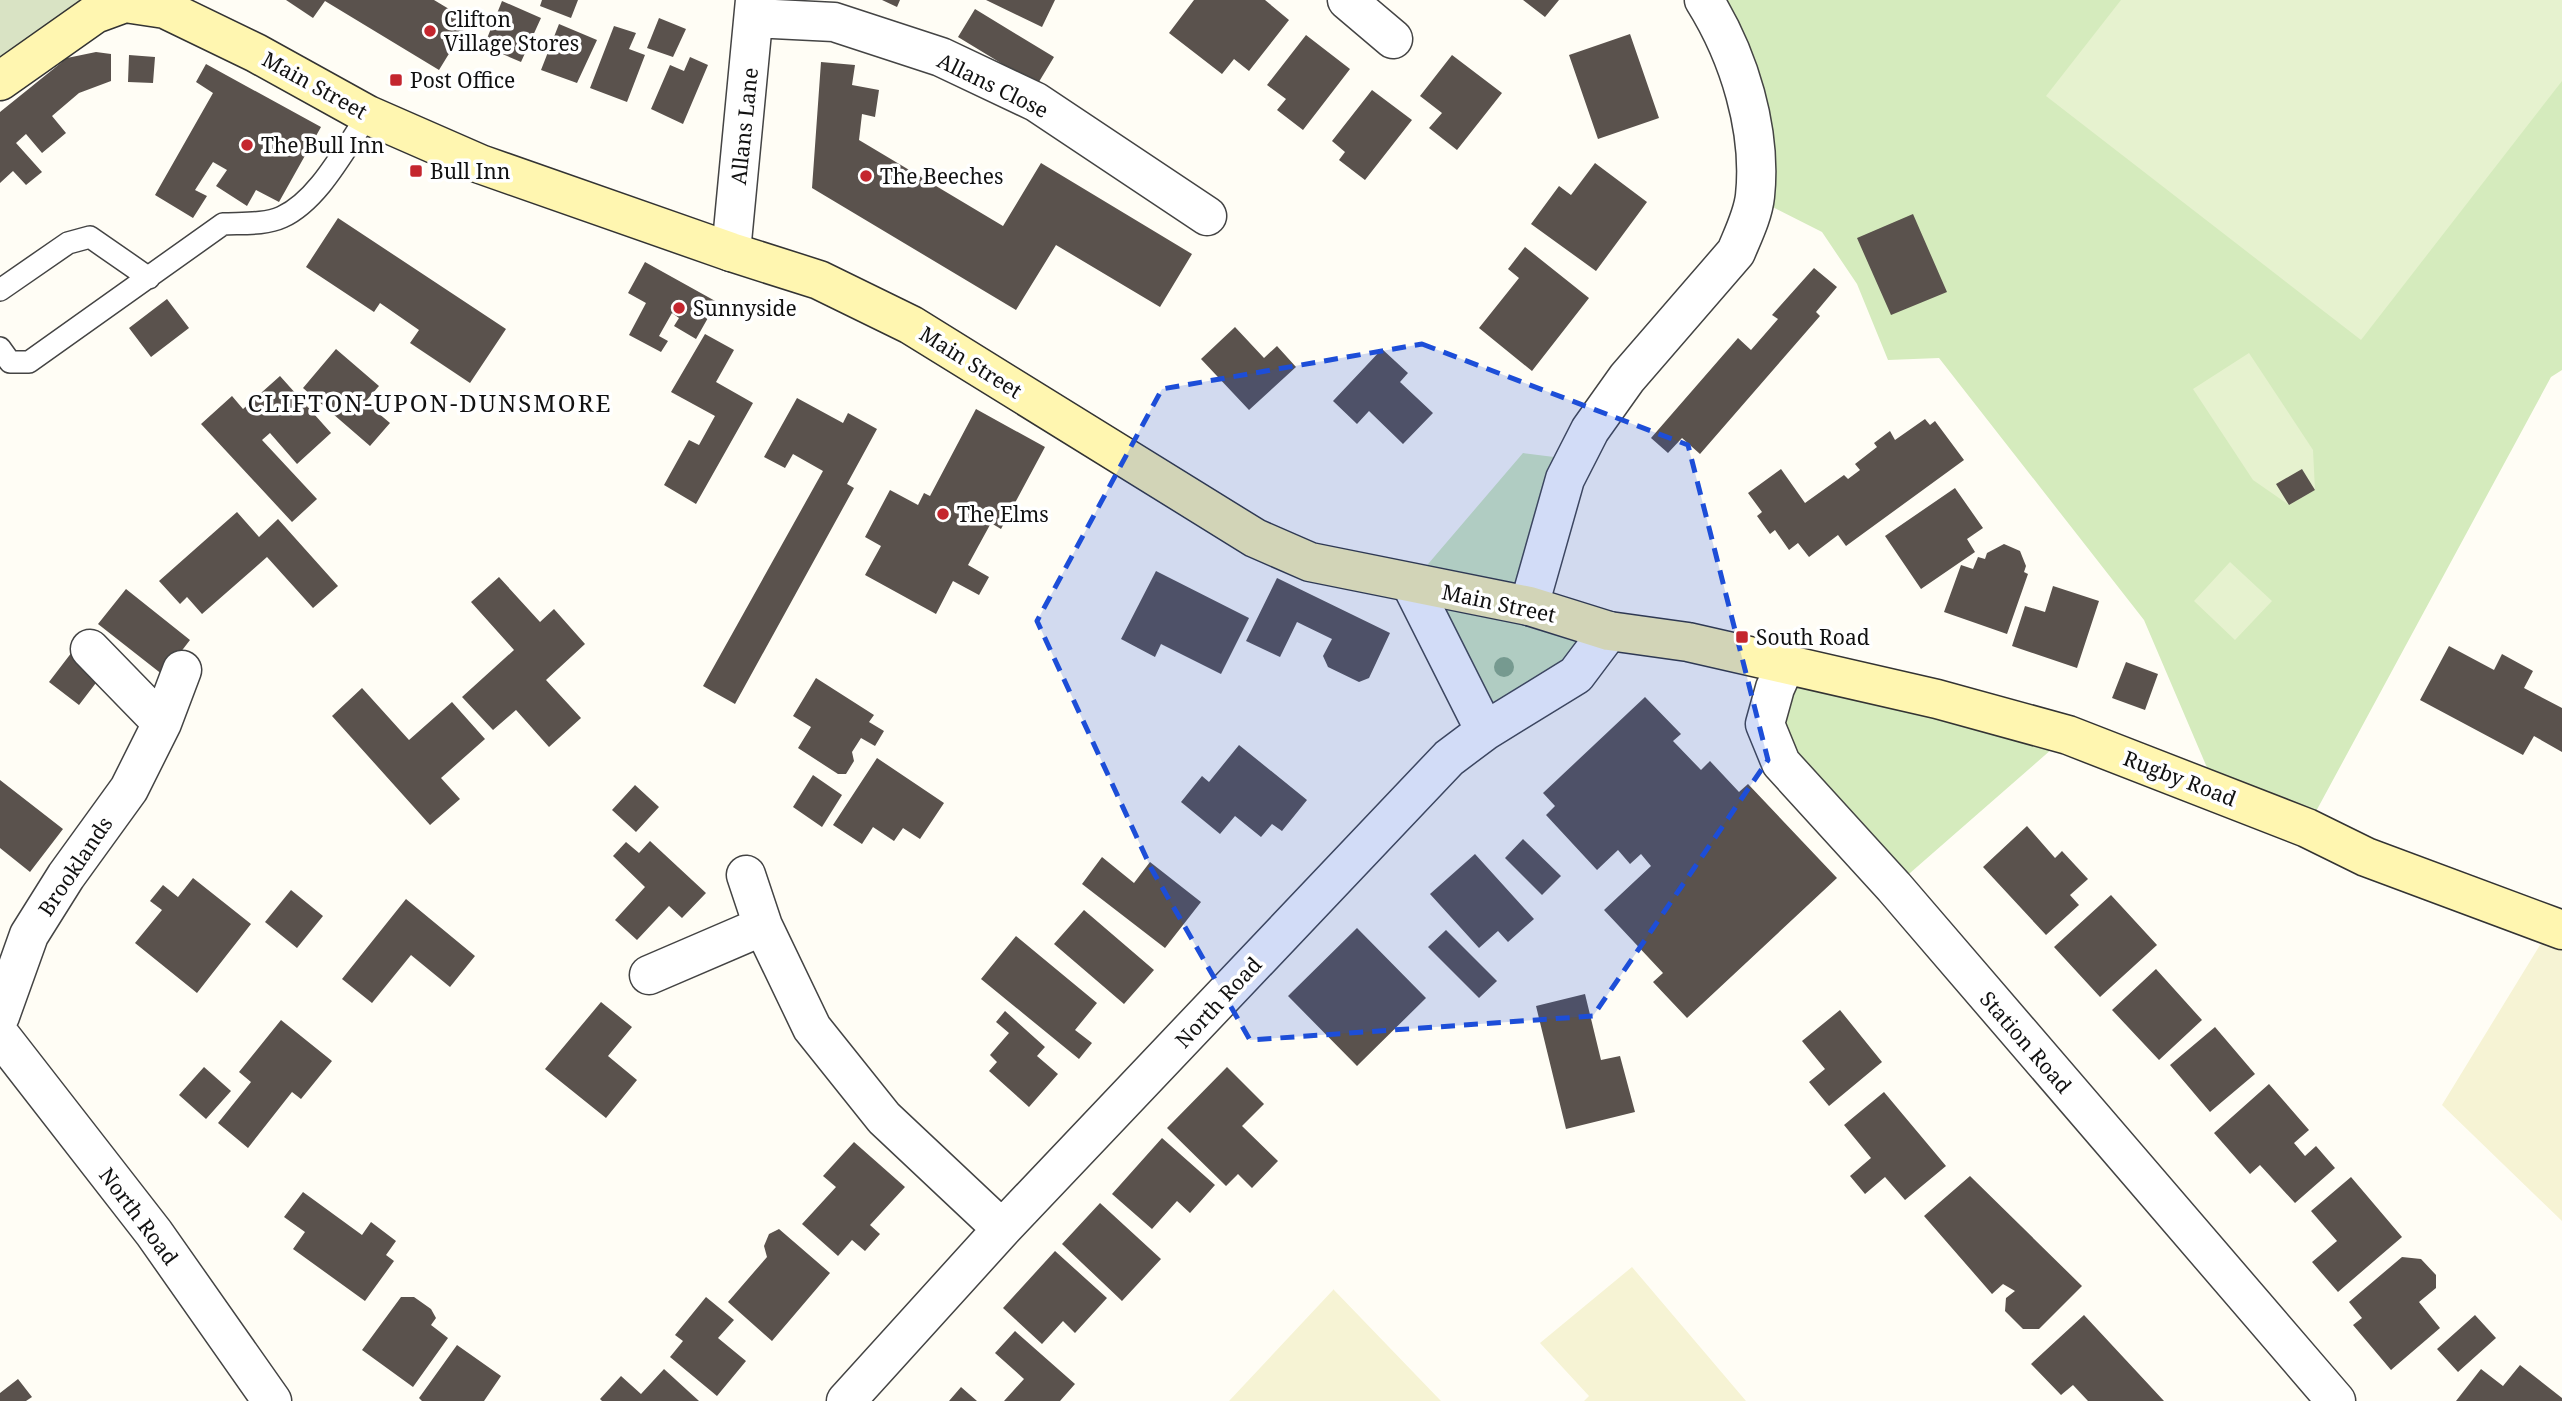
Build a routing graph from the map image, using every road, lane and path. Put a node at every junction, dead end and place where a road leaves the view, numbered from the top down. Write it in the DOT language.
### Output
graph roads {
  1 [pos="1349,1"];
  2 [pos="1708,1"];
  3 [pos="163,5"];
  4 [pos="755,9"];
  5 [pos="1393,39"];
  6 [pos="0,80"];
  7 [pos="368,115"];
  8 [pos="1207,216"];
  9 [pos="731,252"];
  10 [pos="149,278"];
  11 [pos="0,290"];
  12 [pos="0,348"];
  13 [pos="1411,584"];
  14 [pos="1529,606"];
  15 [pos="1609,631"];
  16 [pos="90,649"];
  17 [pos="1785,666"];
  18 [pos="182,670"];
  19 [pos="162,723"];
  20 [pos="1485,731"];
  21 [pos="746,875"];
  22 [pos="764,926"];
  23 [pos="2562,930"];
  24 [pos="649,975"];
  25 [pos="0,1016"];
  26 [pos="0,1035"];
  27 [pos="1002,1229"];
  28 [pos="272,1401"];
  29 [pos="846,1401"];
  30 [pos="2336,1401"];
  1 -- 5 [label="street"];
  2 -- 14 [label="street"];
  3 -- 6 [label="street, Main Street"];
  3 -- 7 [label="street, Main Street"];
  4 -- 8 [label="street, Allans Close"];
  4 -- 9 [label="street, Allans Lane"];
  7 -- 9 [label="street, Main Street"];
  7 -- 10 [label="lane"];
  9 -- 13 [label="street, Main Street"];
  10 -- 11 [label="lane"];
  10 -- 12 [label="lane"];
  13 -- 14 [label="street, Main Street"];
  13 -- 20 [label="street"];
  14 -- 15 [label="street, Main Street"];
  15 -- 17 [label="street, Main Street"];
  15 -- 20 [label="street, North Road"];
  16 -- 19 [label="street"];
  17 -- 23 [label="street, Rugby Road"];
  17 -- 30 [label="street, Station Road"];
  18 -- 19 [label="street, Brooklands"];
  19 -- 25 [label="street, Brooklands"];
  20 -- 27 [label="street, North Road"];
  21 -- 22 [label="street"];
  22 -- 24 [label="street"];
  22 -- 27 [label="street"];
  26 -- 28 [label="street, North Road"];
  27 -- 29 [label="street, North Road"];
}
